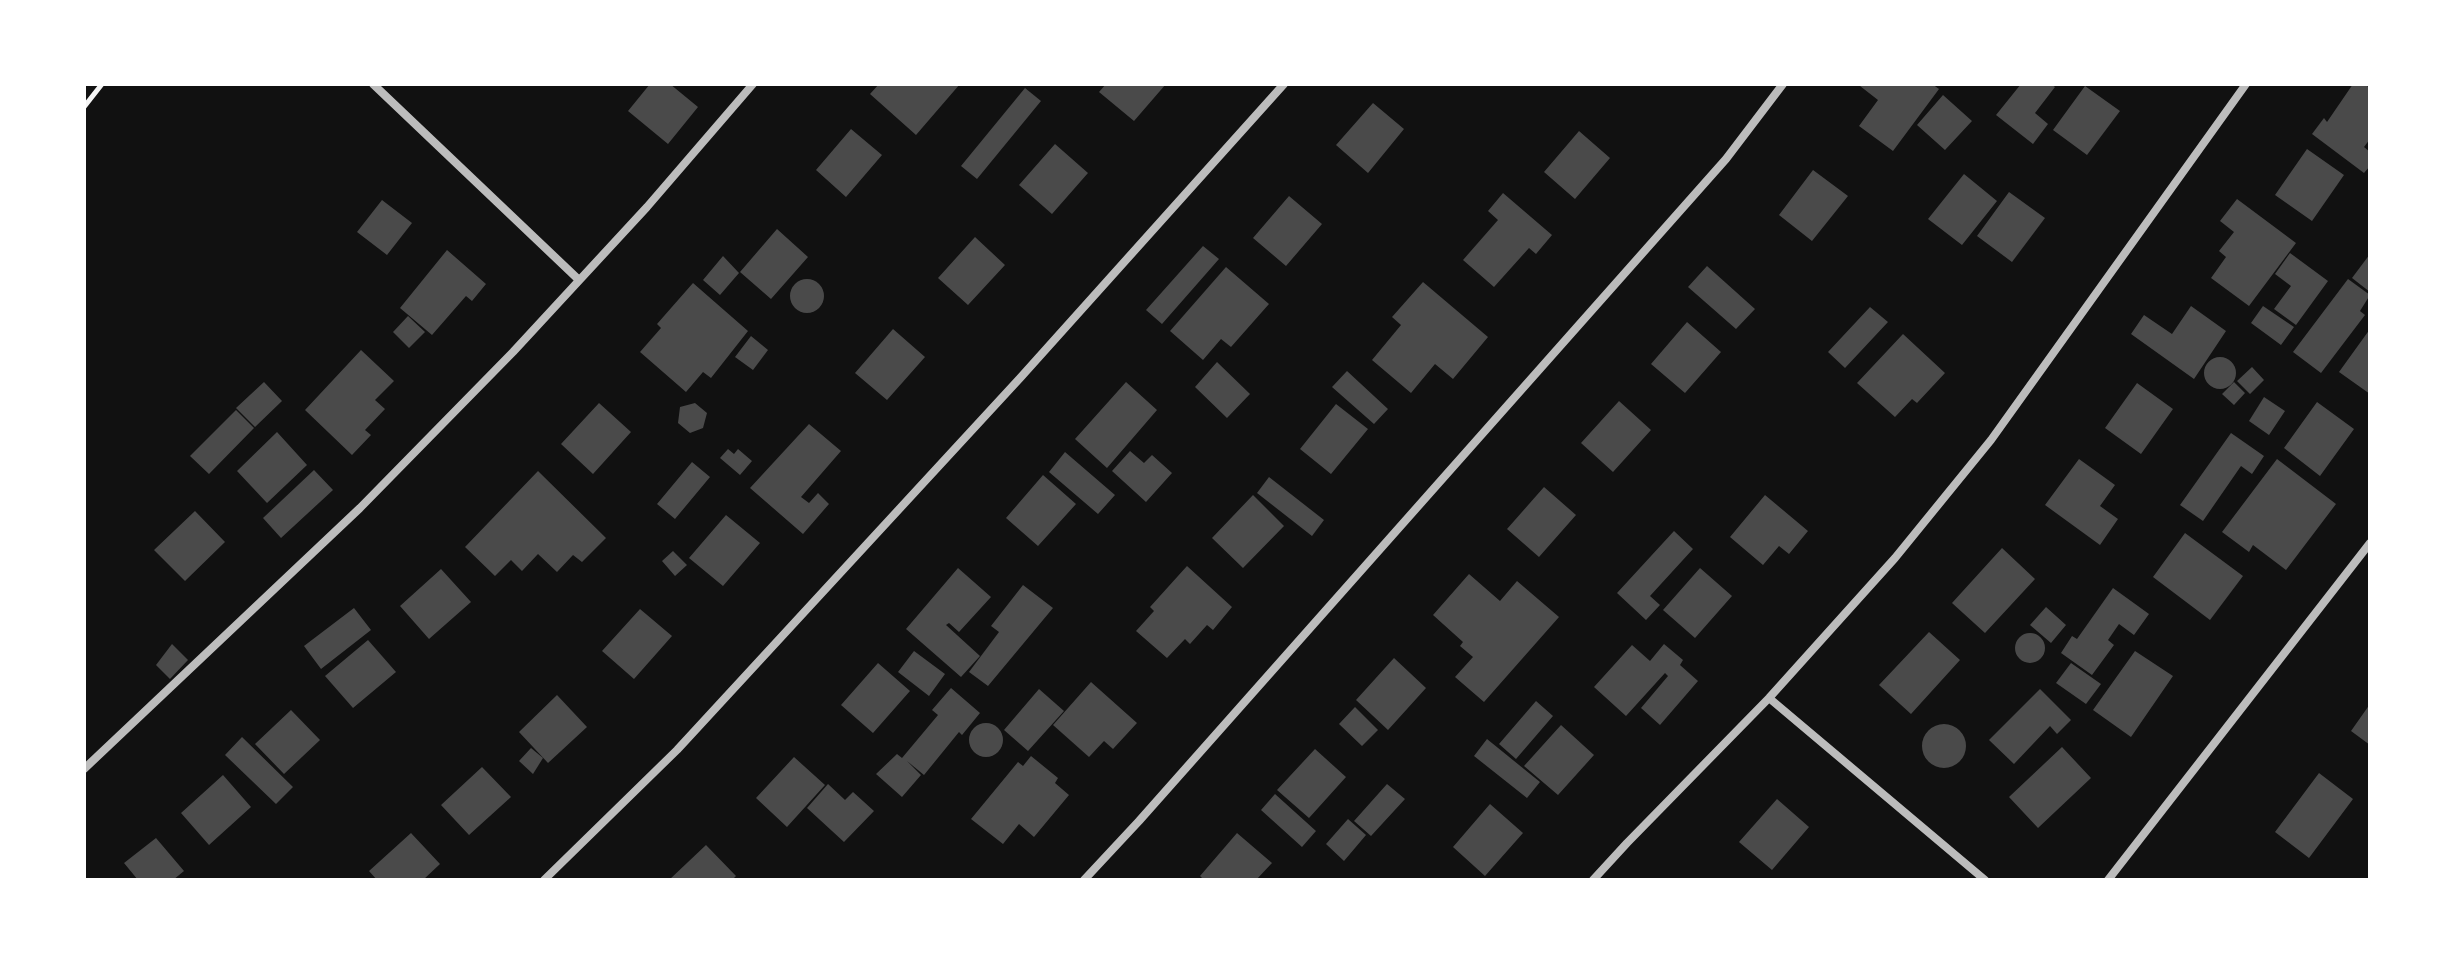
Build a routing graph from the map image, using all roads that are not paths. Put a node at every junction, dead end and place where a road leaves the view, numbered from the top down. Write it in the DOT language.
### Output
graph roads {
  1 [pos="373,84"];
  2 [pos="753,84"];
  3 [pos="1284,84"];
  4 [pos="1783,84"];
  5 [pos="2246,84"];
  6 [pos="579,280"];
  7 [pos="2370,543"];
  8 [pos="1769,698"];
  9 [pos="84,769"];
  10 [pos="544,880"];
  11 [pos="1084,880"];
  12 [pos="1593,880"];
  13 [pos="1985,880"];
  14 [pos="2108,880"];
  1 -- 6 [label="street"];
  2 -- 6 [label="street"];
  3 -- 10 [label="street"];
  4 -- 11 [label="street"];
  5 -- 8 [label="street"];
  6 -- 9 [label="street"];
  7 -- 14 [label="street"];
  8 -- 12 [label="street"];
  8 -- 13 [label="street"];
}
